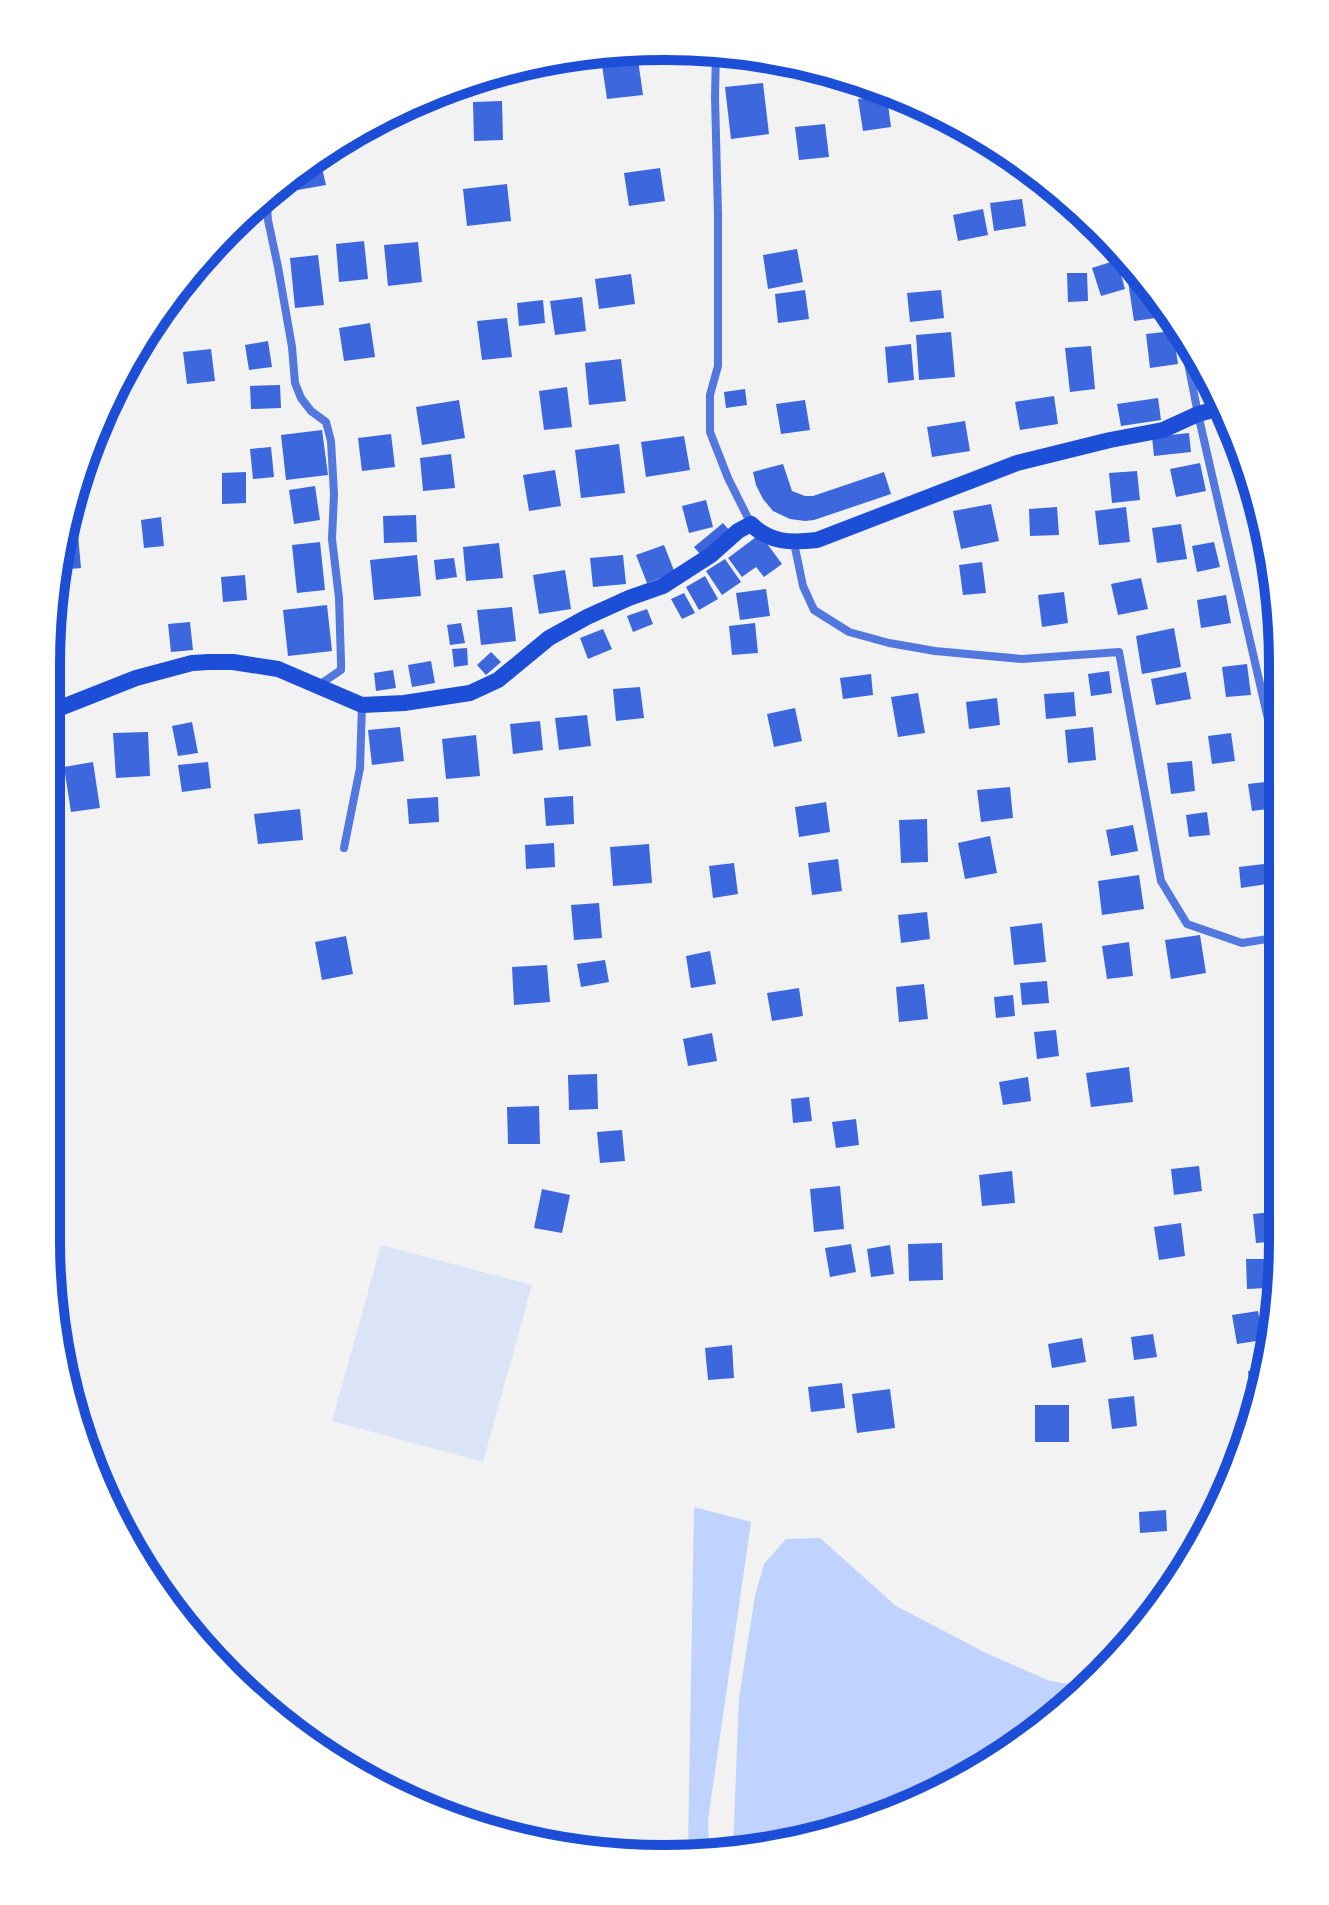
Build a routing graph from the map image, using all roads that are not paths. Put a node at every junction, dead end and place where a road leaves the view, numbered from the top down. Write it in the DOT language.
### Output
graph roads {
  1 [pos="716,62"];
  2 [pos="267,209"];
  3 [pos="1188,362"];
  4 [pos="1213,410"];
  5 [pos="1198,414"];
  6 [pos="751,524"];
  7 [pos="794,543"];
  8 [pos="319,685"];
  9 [pos="362,705"];
  10 [pos="60,708"];
  11 [pos="1269,723"];
  12 [pos="344,848"];
  13 [pos="1269,939"];
  1 -- 6 [label="street"];
  2 -- 8 [label="street"];
  3 -- 5 [label="street"];
  4 -- 5 [label="main road"];
  5 -- 7 [label="main road"];
  5 -- 11 [label="street"];
  6 -- 7 [label="main road"];
  6 -- 9 [label="main road"];
  7 -- 13 [label="street"];
  8 -- 9 [label="main road"];
  8 -- 10 [label="main road"];
  9 -- 12 [label="street"];
}
